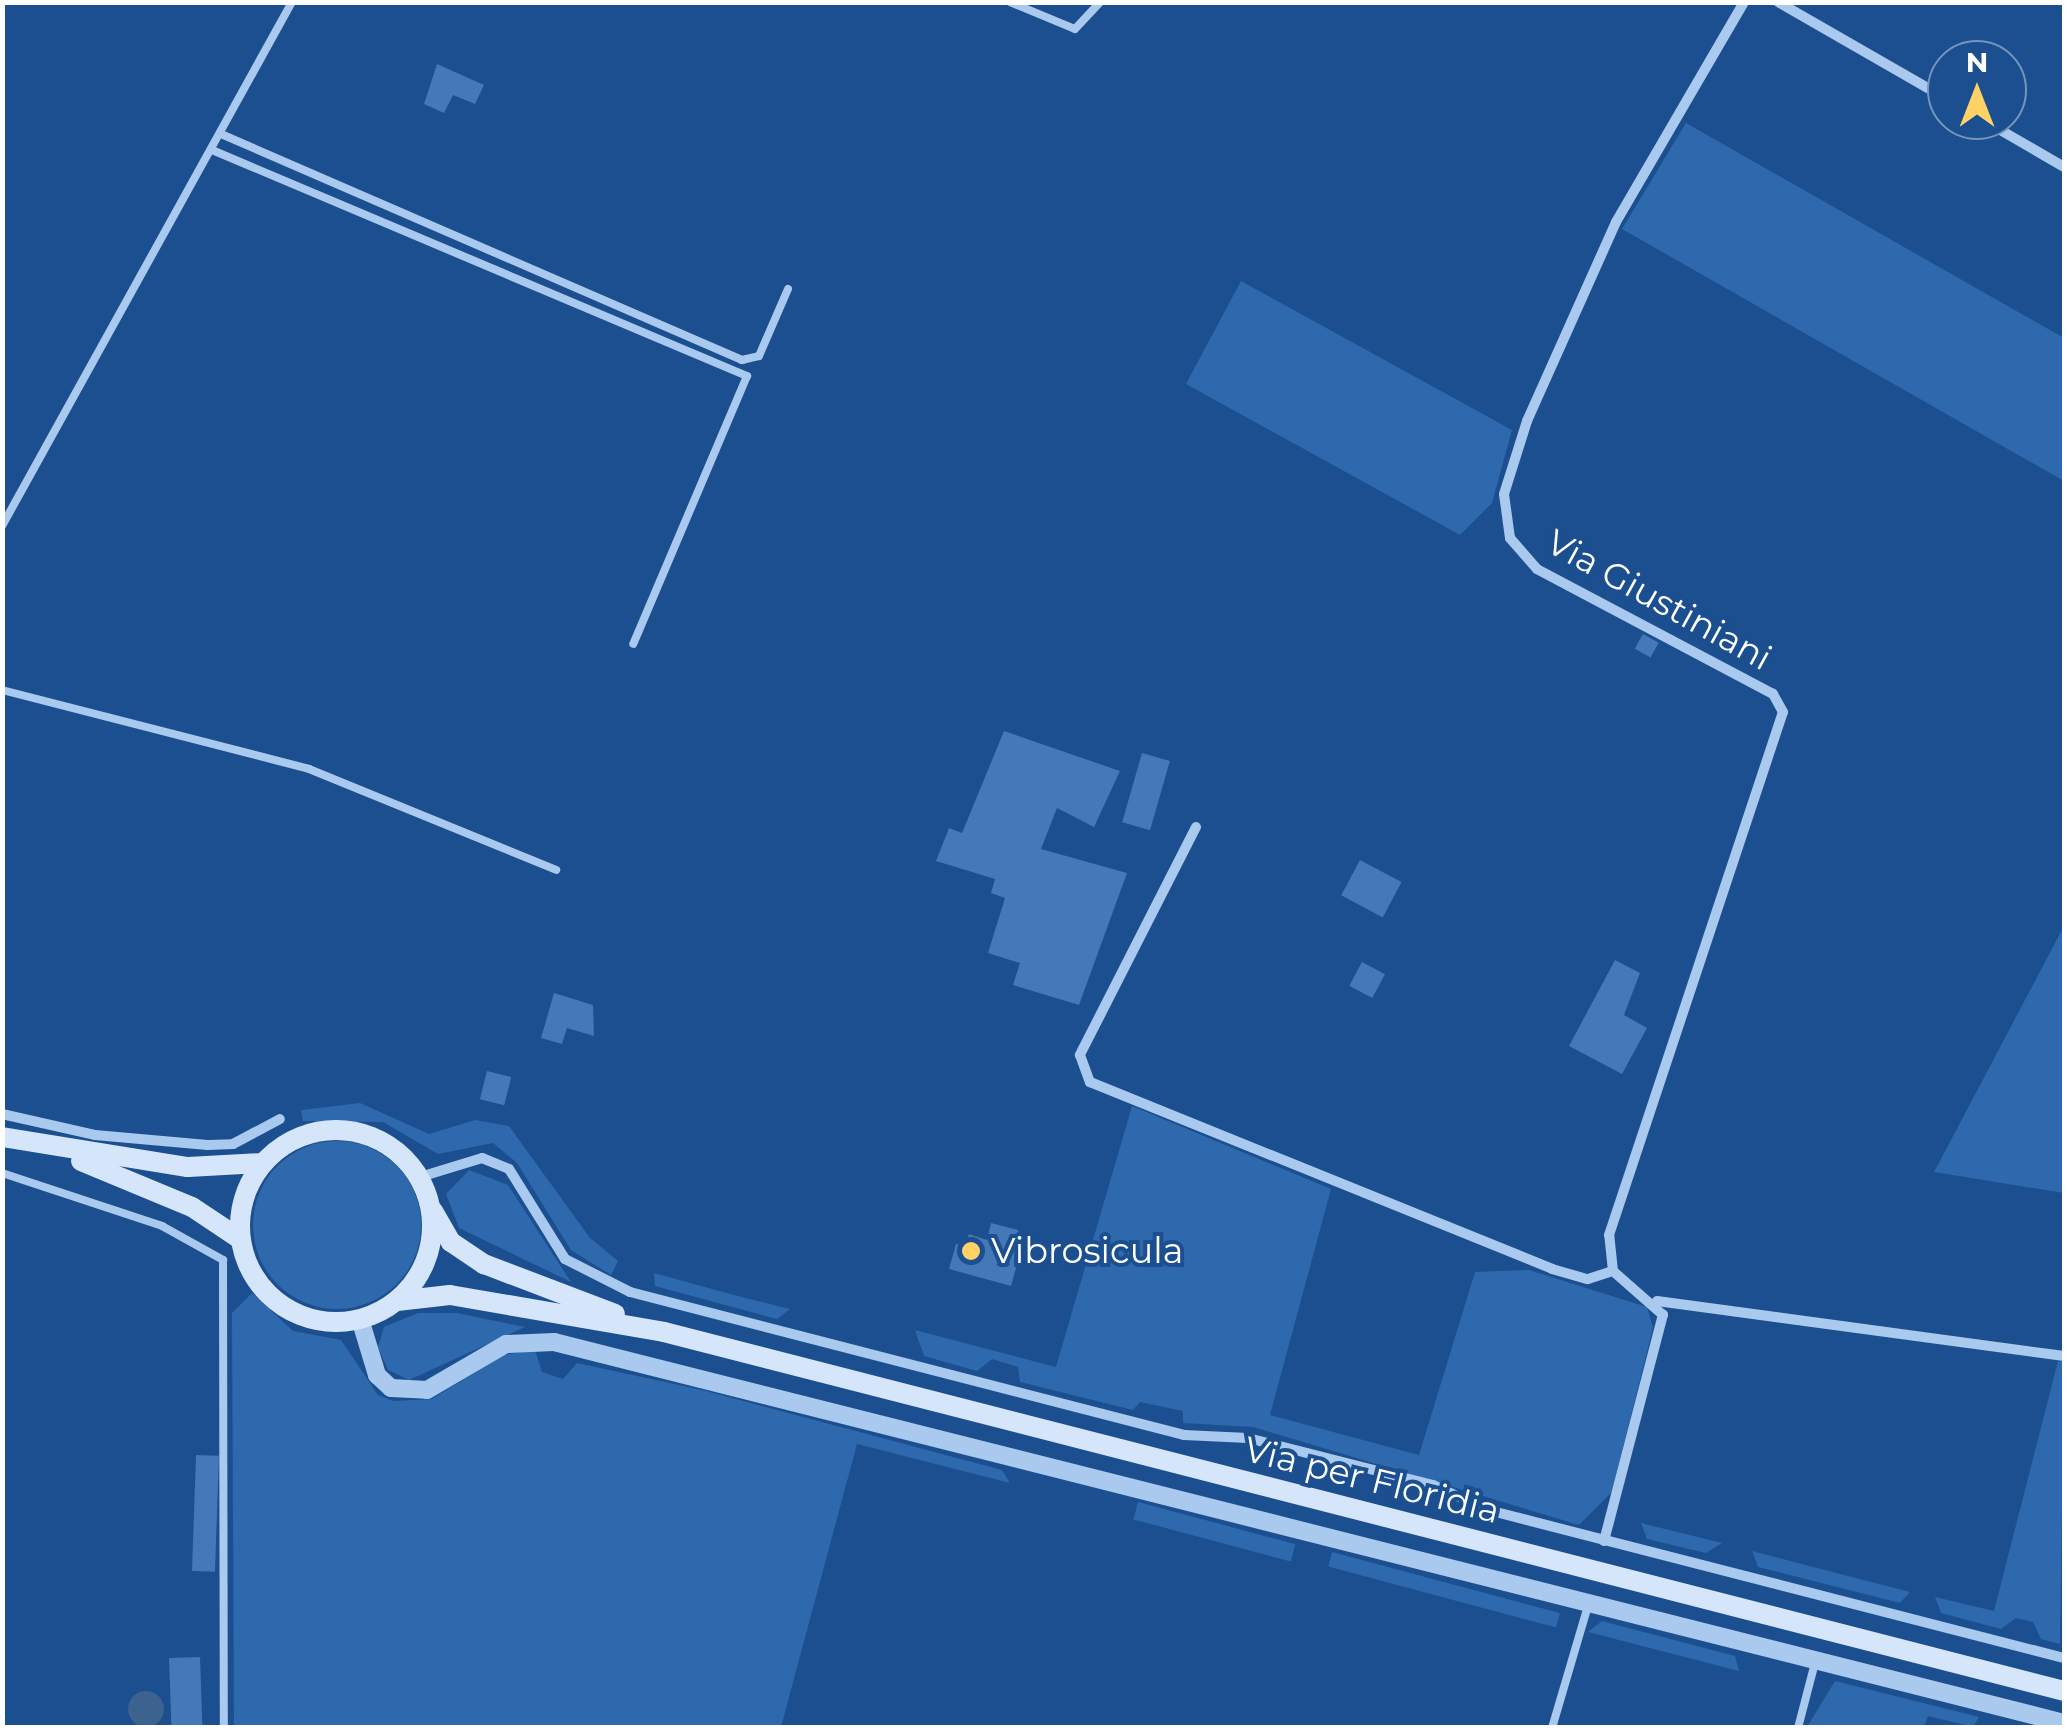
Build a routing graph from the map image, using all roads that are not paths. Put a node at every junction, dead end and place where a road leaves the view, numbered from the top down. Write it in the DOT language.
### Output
graph roads {
  1 [pos="292,2"];
  2 [pos="1010,2"];
  3 [pos="1100,2"];
  4 [pos="1744,2"];
  5 [pos="1778,2"];
  6 [pos="1927,88"];
  7 [pos="221,134"];
  8 [pos="2017,140"];
  9 [pos="212,150"];
  10 [pos="2064,167"];
  11 [pos="788,290"];
  12 [pos="2,526"];
  13 [pos="633,644"];
  14 [pos="2,690"];
  15 [pos="1196,827"];
  16 [pos="556,870"];
  17 [pos="2,1114"];
  18 [pos="280,1119"];
  19 [pos="2,1137"];
  20 [pos="37,1145"];
  21 [pos="262,1163"];
  22 [pos="2,1173"];
  23 [pos="420,1177"];
  24 [pos="431,1208"];
  25 [pos="240,1239"];
  26 [pos="1613,1271"];
  27 [pos="397,1301"];
  28 [pos="1657,1301"];
  29 [pos="360,1319"];
  30 [pos="664,1332"];
  31 [pos="2064,1356"];
  32 [pos="1604,1541"];
  33 [pos="1589,1602"];
  34 [pos="2064,1658"];
  35 [pos="1816,1660"];
  36 [pos="2064,1691"];
  37 [pos="2064,1722"];
  38 [pos="224,1728"];
  39 [pos="1552,1728"];
  40 [pos="1798,1728"];
  1 -- 7 [label="lane"];
  2 -- 3 [label="lane"];
  4 -- 26 [label="street, Via Giustiniani"];
  5 -- 6 [label="street"];
  7 -- 9 [label="lane"];
  7 -- 11 [label="lane"];
  8 -- 10 [label="street"];
  9 -- 12 [label="lane"];
  9 -- 13 [label="lane"];
  14 -- 16 [label="lane"];
  15 -- 26 [label="street"];
  17 -- 18 [label="street"];
  19 -- 20 [label="main road"];
  20 -- 21 [label="main road"];
  20 -- 25 [label="main road"];
  21 -- 23 [label="main road"];
  21 -- 25 [label="main road"];
  22 -- 38 [label="lane"];
  23 -- 24 [label="main road"];
  23 -- 32 [label="street"];
  24 -- 27 [label="main road"];
  24 -- 30 [label="main road"];
  25 -- 29 [label="main road"];
  26 -- 28 [label="street"];
  27 -- 29 [label="main road"];
  27 -- 30 [label="main road"];
  28 -- 31 [label="street"];
  28 -- 32 [label="street"];
  29 -- 33 [label="street"];
  30 -- 36 [label="main road, Via per Floridia"];
  32 -- 34 [label="street"];
  33 -- 35 [label="street"];
  33 -- 39 [label="lane"];
  35 -- 37 [label="street"];
  35 -- 40 [label="lane"];
}
